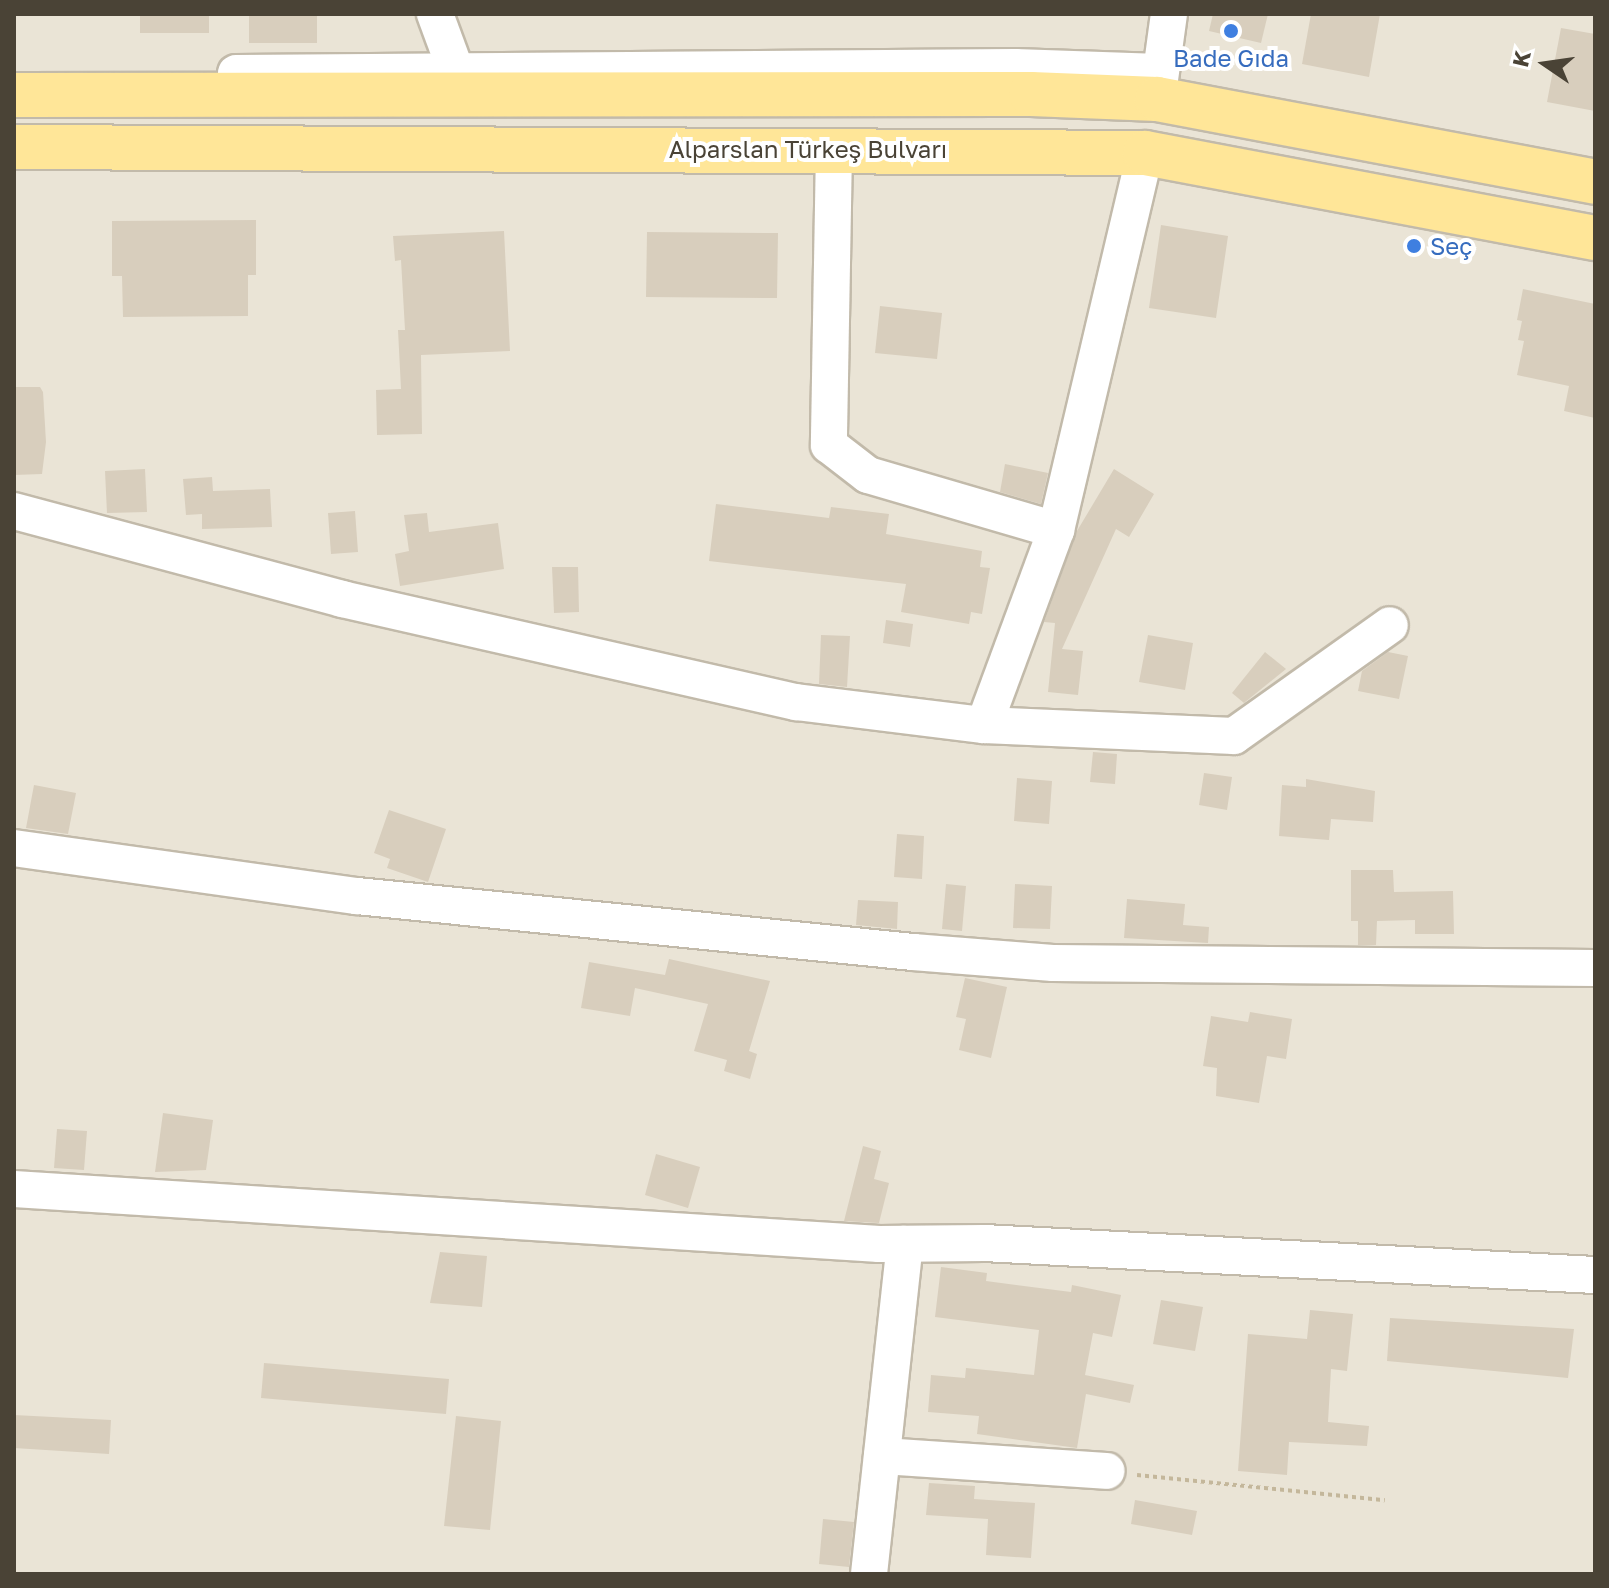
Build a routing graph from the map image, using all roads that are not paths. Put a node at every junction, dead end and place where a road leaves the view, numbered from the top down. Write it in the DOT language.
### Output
graph roads {
  1 [pos="435,14"];
  2 [pos="1169,14"];
  3 [pos="14,75"];
  4 [pos="468,82"];
  5 [pos="1159,86"];
  6 [pos="14,95"];
  7 [pos="14,147"];
  8 [pos="834,149"];
  9 [pos="1145,153"];
  10 [pos="1595,182"];
  11 [pos="1595,238"];
  12 [pos="14,511"];
  13 [pos="1056,530"];
  14 [pos="1390,625"];
  15 [pos="984,725"];
  16 [pos="14,848"];
  17 [pos="1595,968"];
  18 [pos="14,1189"];
  19 [pos="905,1244"];
  20 [pos="1595,1275"];
  21 [pos="882,1456"];
  22 [pos="1107,1471"];
  23 [pos="869,1574"];
  1 -- 4 [label="street"];
  2 -- 5 [label="street"];
  3 -- 4 [label="street"];
  4 -- 5 [label="main road"];
  4 -- 6 [label="main road"];
  5 -- 10 [label="main road"];
  7 -- 8 [label="main road, Alparslan Türkeş Bulvarı"];
  8 -- 9 [label="main road, Alparslan Türkeş Bulvarı"];
  8 -- 13 [label="street"];
  9 -- 11 [label="main road, Alparslan Türkeş Bulvarı"];
  9 -- 13 [label="street"];
  12 -- 15 [label="street"];
  13 -- 15 [label="street"];
  14 -- 15 [label="street"];
  16 -- 17 [label="street"];
  18 -- 19 [label="street"];
  19 -- 20 [label="street"];
  19 -- 21 [label="street"];
  21 -- 22 [label="street"];
  21 -- 23 [label="street"];
}
